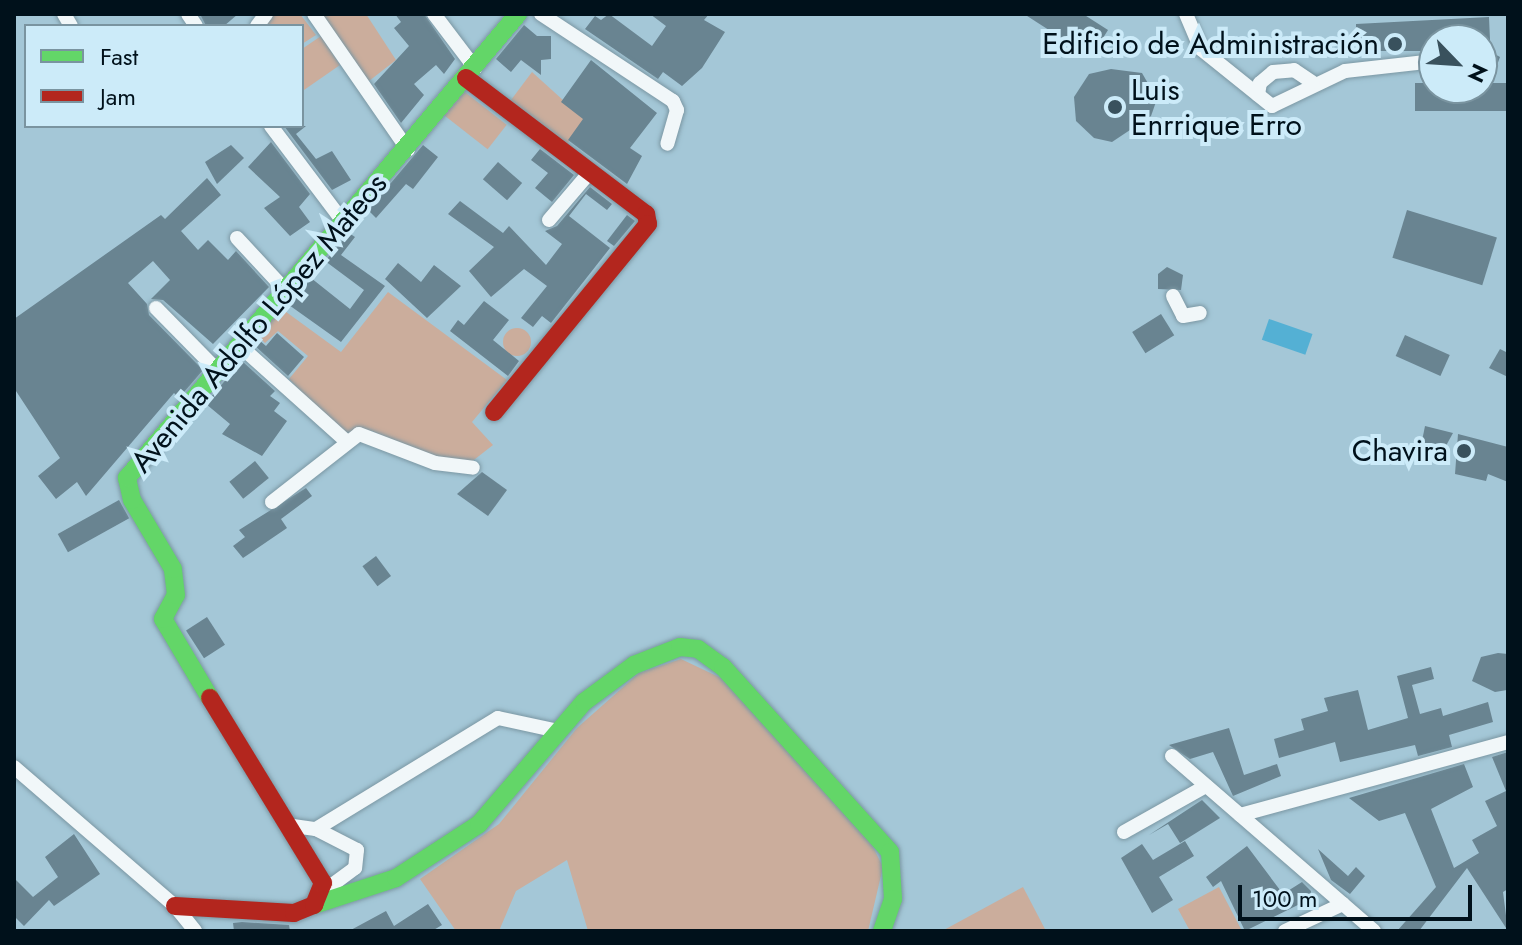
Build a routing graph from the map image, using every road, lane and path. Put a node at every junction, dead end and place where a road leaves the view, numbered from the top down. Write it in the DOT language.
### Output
graph roads {
  1 [pos="314,14"];
  2 [pos="434,14"];
  3 [pos="518,14"];
  4 [pos="541,14"];
  5 [pos="1186,14"];
  6 [pos="1418,63"];
  7 [pos="470,73"];
  8 [pos="1312,82"];
  9 [pos="1258,95"];
  10 [pos="273,128"];
  11 [pos="667,144"];
  12 [pos="408,150"];
  13 [pos="590,172"];
  14 [pos="549,220"];
  15 [pos="344,223"];
  16 [pos="237,238"];
  17 [pos="286,291"];
  18 [pos="1173,296"];
  19 [pos="156,308"];
  20 [pos="1200,313"];
  21 [pos="239,345"];
  22 [pos="217,370"];
  23 [pos="494,412"];
  24 [pos="347,442"];
  25 [pos="473,468"];
  26 [pos="272,502"];
  27 [pos="558,731"];
  28 [pos="1508,742"];
  29 [pos="1172,756"];
  30 [pos="14,767"];
  31 [pos="1206,786"];
  32 [pos="1240,815"];
  33 [pos="286,825"];
  34 [pos="316,829"];
  35 [pos="1124,832"];
  36 [pos="317,899"];
  37 [pos="1343,904"];
  38 [pos="175,906"];
  39 [pos="1367,929"];
  40 [pos="195,931"];
  41 [pos="882,931"];
  42 [pos="1285,931"];
  1 -- 12 [label="street"];
  2 -- 7 [label="street"];
  3 -- 7 [label="street, Avenida Adolfo López Mateos"];
  4 -- 11 [label="street"];
  5 -- 9 [label="street"];
  6 -- 8 [label="street"];
  7 -- 12 [label="street, Avenida Adolfo López Mateos"];
  7 -- 13 [label="street"];
  8 -- 9 [label="street"];
  8 -- 9 [label="street"];
  10 -- 15 [label="street"];
  12 -- 15 [label="street, Avenida Adolfo López Mateos"];
  13 -- 14 [label="street"];
  13 -- 23 [label="street"];
  15 -- 17 [label="street, Avenida Adolfo López Mateos"];
  16 -- 17 [label="street"];
  17 -- 21 [label="street, Avenida Adolfo López Mateos"];
  18 -- 20 [label="street"];
  19 -- 22 [label="street"];
  21 -- 22 [label="street, Avenida Adolfo López Mateos"];
  21 -- 24 [label="street"];
  22 -- 33 [label="street, Avenida Adolfo López Mateos"];
  24 -- 25 [label="street"];
  24 -- 26 [label="street"];
  27 -- 34 [label="street"];
  27 -- 36 [label="street"];
  27 -- 41 [label="street"];
  28 -- 32 [label="street"];
  29 -- 31 [label="street"];
  30 -- 38 [label="street"];
  31 -- 32 [label="street"];
  31 -- 35 [label="street"];
  32 -- 37 [label="street"];
  33 -- 34 [label="street"];
  33 -- 36 [label="street, Avenida Adolfo López Mateos"];
  34 -- 36 [label="street"];
  36 -- 38 [label="street"];
  37 -- 39 [label="street"];
  37 -- 42 [label="street"];
  38 -- 40 [label="street"];
}
